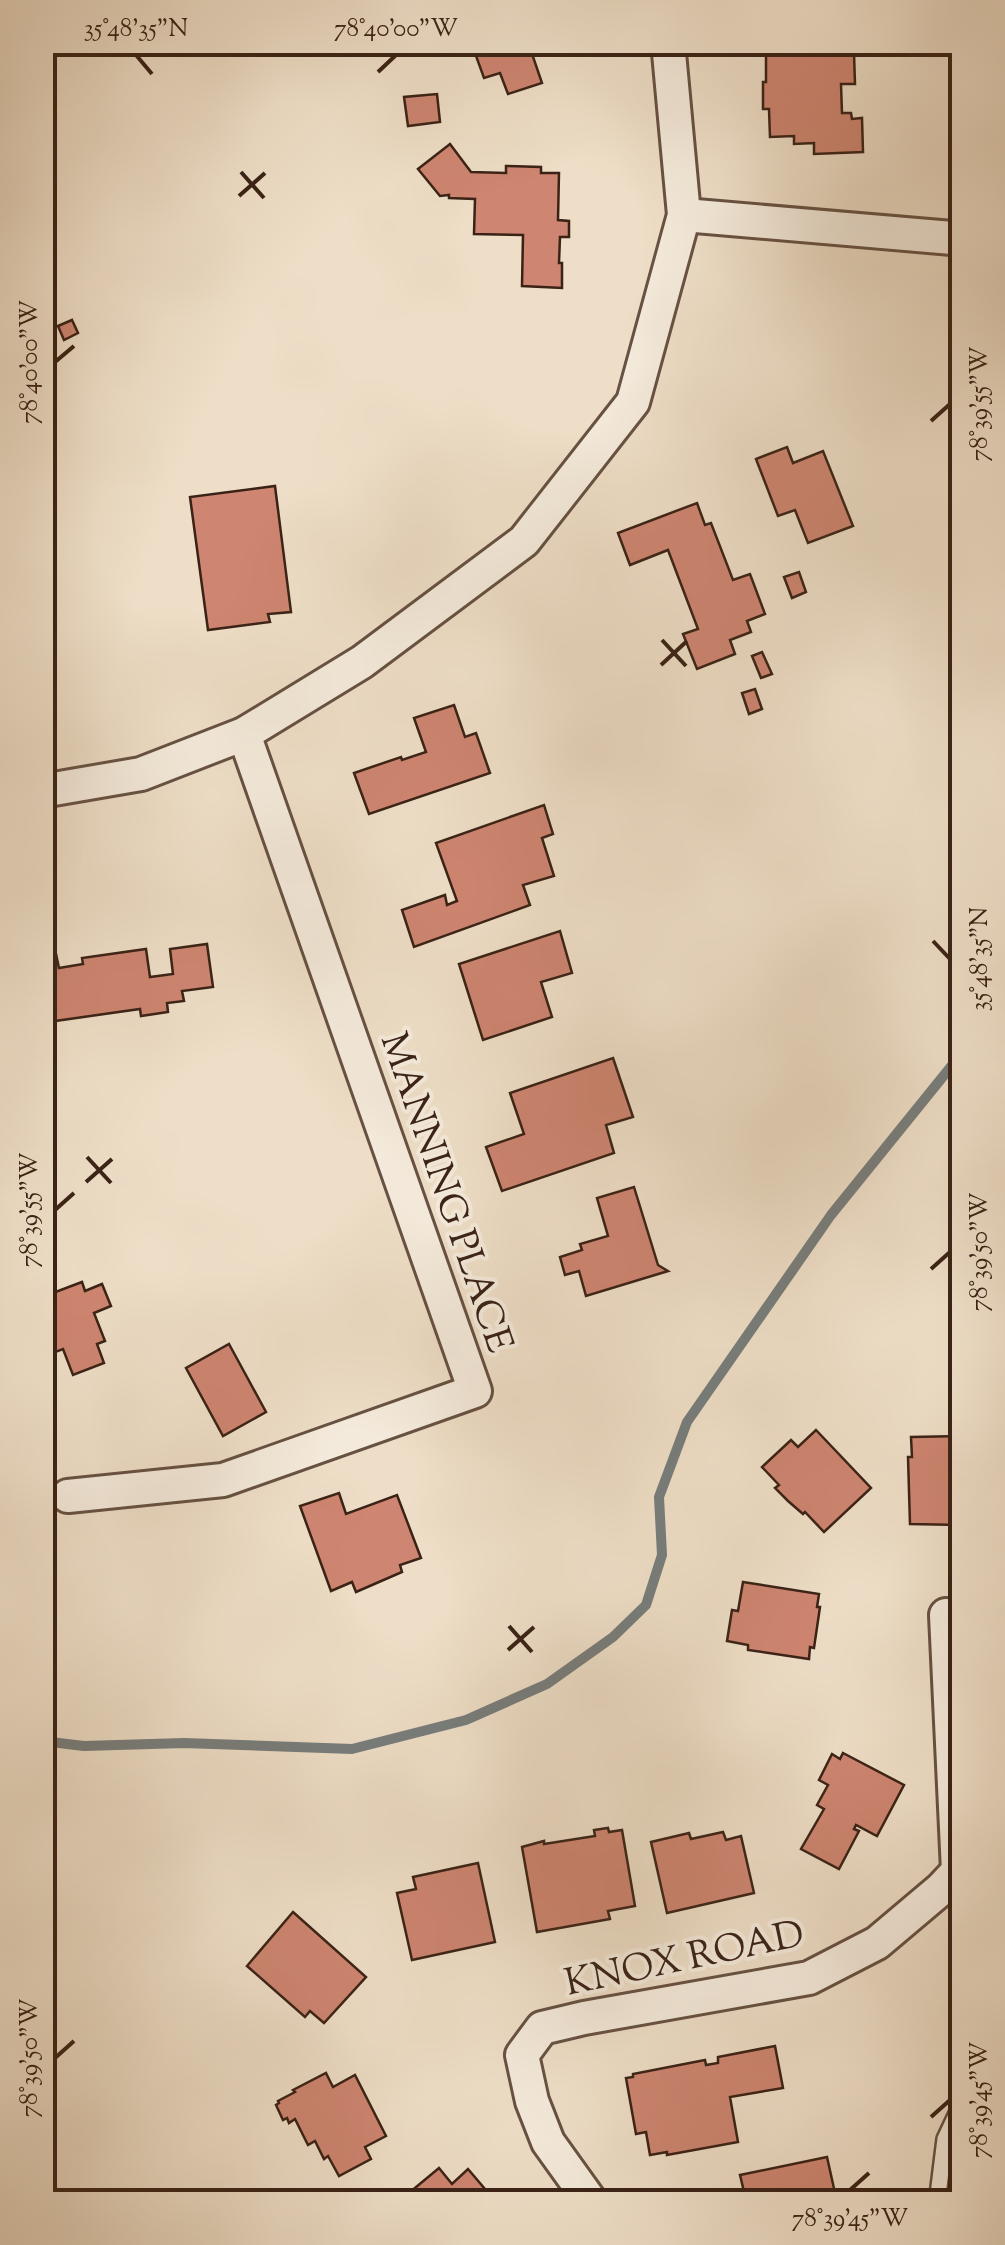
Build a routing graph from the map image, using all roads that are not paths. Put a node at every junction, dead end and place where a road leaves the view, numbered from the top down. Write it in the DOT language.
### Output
graph roads {
  1 [pos="668,42"];
  2 [pos="684,215"];
  3 [pos="962,237"];
  4 [pos="244,734"];
  5 [pos="42,791"];
  6 [pos="68,1496"];
  7 [pos="946,1615"];
  8 [pos="960,1871"];
  9 [pos="962,2103"];
  10 [pos="591,2202"];
  11 [pos="934,2202"];
  1 -- 2 [label="street"];
  2 -- 3 [label="street"];
  2 -- 4 [label="street"];
  4 -- 5 [label="street"];
  4 -- 6 [label="street, MANNING PLACE"];
  7 -- 8 [label="street"];
  8 -- 10 [label="street, KNOX ROAD"];
  9 -- 11 [label="lane"];
}
